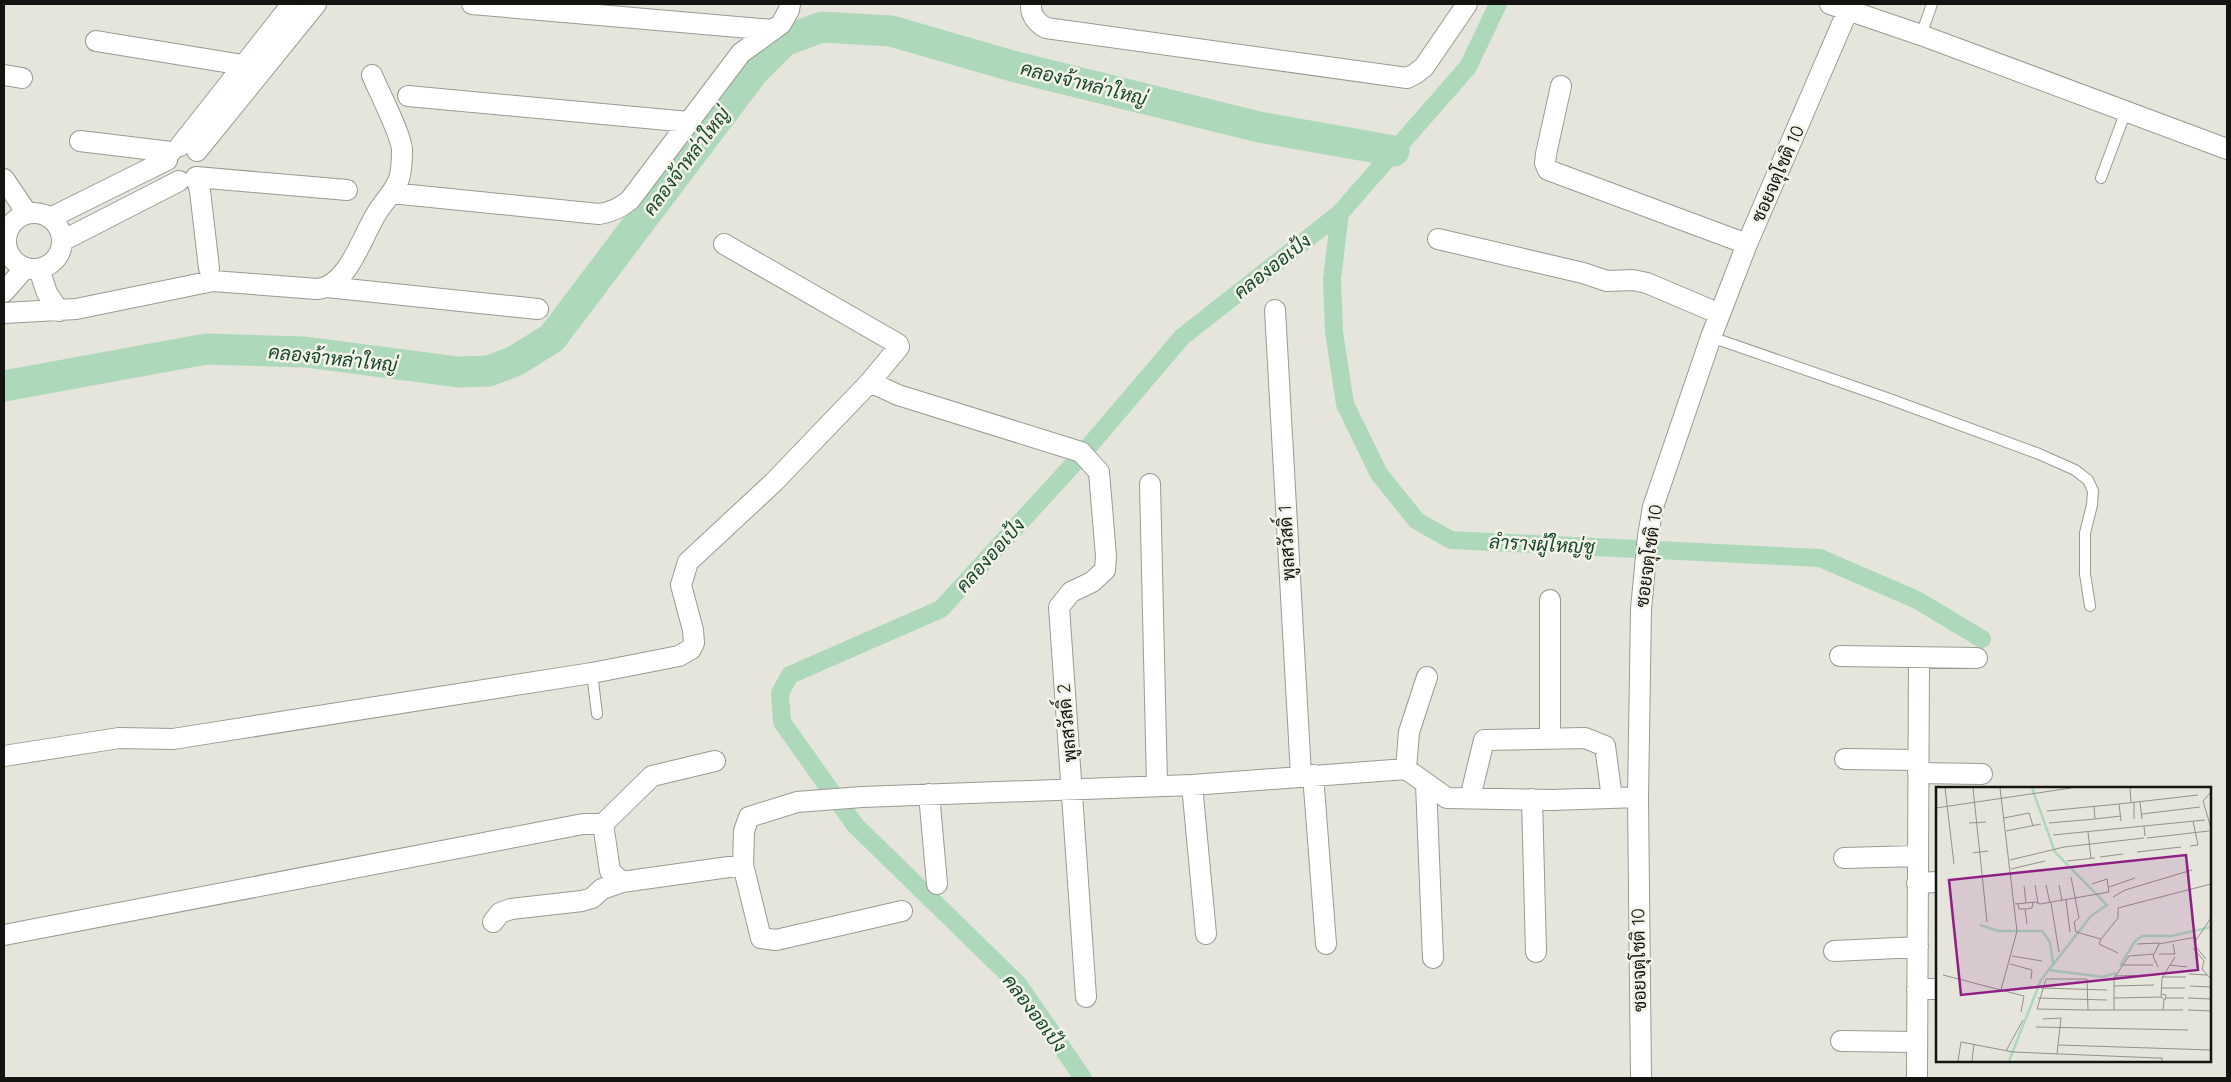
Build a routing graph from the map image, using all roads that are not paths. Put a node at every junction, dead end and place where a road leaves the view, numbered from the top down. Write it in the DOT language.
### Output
graph roads {
  1 [pos="292,4"];
  2 [pos="316,4"];
  3 [pos="472,4"];
  4 [pos="790,4"];
  5 [pos="1031,4"];
  6 [pos="1467,4"];
  7 [pos="1932,4"];
  8 [pos="1839,7"];
  9 [pos="773,30"];
  10 [pos="1921,35"];
  11 [pos="96,41"];
  12 [pos="250,70"];
  13 [pos="372,75"];
  14 [pos="1561,86"];
  15 [pos="408,96"];
  16 [pos="2126,111"];
  17 [pos="689,122"];
  18 [pos="80,141"];
  19 [pos="2227,149"];
  20 [pos="179,152"];
  21 [pos="2101,178"];
  22 [pos="4,179"];
  23 [pos="188,179"];
  24 [pos="347,190"];
  25 [pos="391,193"];
  26 [pos="27,213"];
  27 [pos="50,218"];
  28 [pos="6,226"];
  29 [pos="1438,239"];
  30 [pos="62,241"];
  31 [pos="724,244"];
  32 [pos="1747,244"];
  33 [pos="6,259"];
  34 [pos="32,268"];
  35 [pos="209,268"];
  36 [pos="327,287"];
  37 [pos="4,292"];
  38 [pos="538,309"];
  39 [pos="1274,310"];
  40 [pos="59,311"];
  41 [pos="4,312"];
  42 [pos="1720,314"];
  43 [pos="1711,337"];
  44 [pos="870,382"];
  45 [pos="1150,484"];
  46 [pos="1550,600"];
  47 [pos="2090,606"];
  48 [pos="1840,656"];
  49 [pos="1919,658"];
  50 [pos="1977,658"];
  51 [pos="592,673"];
  52 [pos="1427,676"];
  53 [pos="597,714"];
  54 [pos="1550,738"];
  55 [pos="4,756"];
  56 [pos="1845,760"];
  57 [pos="715,761"];
  58 [pos="1918,767"];
  59 [pos="1406,768"];
  60 [pos="1982,774"];
  61 [pos="1307,775"];
  62 [pos="1192,784"];
  63 [pos="1426,784"];
  64 [pos="1157,785"];
  65 [pos="1072,788"];
  66 [pos="929,794"];
  67 [pos="1638,797"];
  68 [pos="1470,798"];
  69 [pos="1612,798"];
  70 [pos="1532,799"];
  71 [pos="604,824"];
  72 [pos="1916,856"];
  73 [pos="1844,858"];
  74 [pos="743,865"];
  75 [pos="622,882"];
  76 [pos="1936,882"];
  77 [pos="1916,883"];
  78 [pos="936,884"];
  79 [pos="902,911"];
  80 [pos="494,922"];
  81 [pos="1206,934"];
  82 [pos="4,935"];
  83 [pos="1326,944"];
  84 [pos="1918,947"];
  85 [pos="1834,951"];
  86 [pos="1536,952"];
  87 [pos="1433,958"];
  88 [pos="1917,989"];
  89 [pos="1936,989"];
  90 [pos="1086,997"];
  91 [pos="1841,1042"];
  92 [pos="1916,1042"];
  93 [pos="1641,1078"];
  94 [pos="1917,1078"];
  1 -- 12 [label="street"];
  2 -- 12 [label="street"];
  3 -- 9 [label="street"];
  4 -- 9 [label="street"];
  5 -- 6 [label="street"];
  7 -- 10 [label="lane"];
  8 -- 10 [label="street"];
  8 -- 32 [label="street, ซอยจตุโชติ 10"];
  9 -- 17 [label="street"];
  10 -- 16 [label="street"];
  11 -- 12 [label="street"];
  12 -- 20 [label="street"];
  13 -- 25 [label="street"];
  14 -- 32 [label="street"];
  15 -- 17 [label="street"];
  16 -- 19 [label="street"];
  16 -- 21 [label="lane"];
  17 -- 25 [label="street"];
  18 -- 20 [label="street"];
  20 -- 23 [label="street"];
  20 -- 23 [label="street"];
  20 -- 27 [label="street"];
  22 -- 26 [label="street"];
  23 -- 24 [label="street"];
  23 -- 30 [label="street"];
  23 -- 35 [label="street"];
  25 -- 36 [label="street"];
  26 -- 27 [label="street"];
  26 -- 28 [label="street"];
  27 -- 30 [label="street"];
  28 -- 33 [label="street"];
  29 -- 42 [label="street"];
  30 -- 34 [label="street"];
  31 -- 44 [label="street"];
  32 -- 42 [label="street, ซอยจตุโชติ 10"];
  33 -- 34 [label="street"];
  34 -- 37 [label="street"];
  34 -- 40 [label="street"];
  36 -- 38 [label="street"];
  36 -- 40 [label="street"];
  39 -- 61 [label="street, พูลสวัสดิ์ 1"];
  40 -- 41 [label="street"];
  42 -- 43 [label="street, ซอยจตุโชติ 10"];
  43 -- 47 [label="lane"];
  43 -- 67 [label="street, ซอยจตุโชติ 10"];
  44 -- 51 [label="street"];
  44 -- 65 [label="street, พูลสวัสดิ์ 2"];
  45 -- 64 [label="street"];
  46 -- 54 [label="street"];
  48 -- 49 [label="street"];
  49 -- 50 [label="street"];
  49 -- 58 [label="street"];
  51 -- 53 [label="lane"];
  51 -- 55 [label="street"];
  52 -- 59 [label="street"];
  54 -- 68 [label="street"];
  54 -- 69 [label="street"];
  56 -- 58 [label="street"];
  57 -- 71 [label="street"];
  58 -- 60 [label="street"];
  58 -- 72 [label="street"];
  59 -- 61 [label="street"];
  59 -- 63 [label="street"];
  61 -- 62 [label="street"];
  61 -- 83 [label="street, พูลสวัสดิ์ 1"];
  62 -- 64 [label="street"];
  62 -- 81 [label="street"];
  63 -- 68 [label="street"];
  63 -- 87 [label="street"];
  64 -- 65 [label="street"];
  65 -- 66 [label="street"];
  65 -- 90 [label="street, พูลสวัสดิ์ 2"];
  66 -- 74 [label="street"];
  66 -- 78 [label="street"];
  67 -- 69 [label="street"];
  67 -- 93 [label="street, ซอยจตุโชติ 10"];
  68 -- 70 [label="street"];
  69 -- 70 [label="street"];
  70 -- 86 [label="street"];
  71 -- 75 [label="street"];
  71 -- 82 [label="street"];
  72 -- 73 [label="street"];
  72 -- 77 [label="street"];
  74 -- 75 [label="street"];
  74 -- 79 [label="street"];
  75 -- 80 [label="street"];
  76 -- 77 [label="street"];
  77 -- 84 [label="street"];
  84 -- 85 [label="street"];
  84 -- 88 [label="street"];
  88 -- 89 [label="street"];
  88 -- 92 [label="street"];
  91 -- 92 [label="street"];
  92 -- 94 [label="street"];
}
